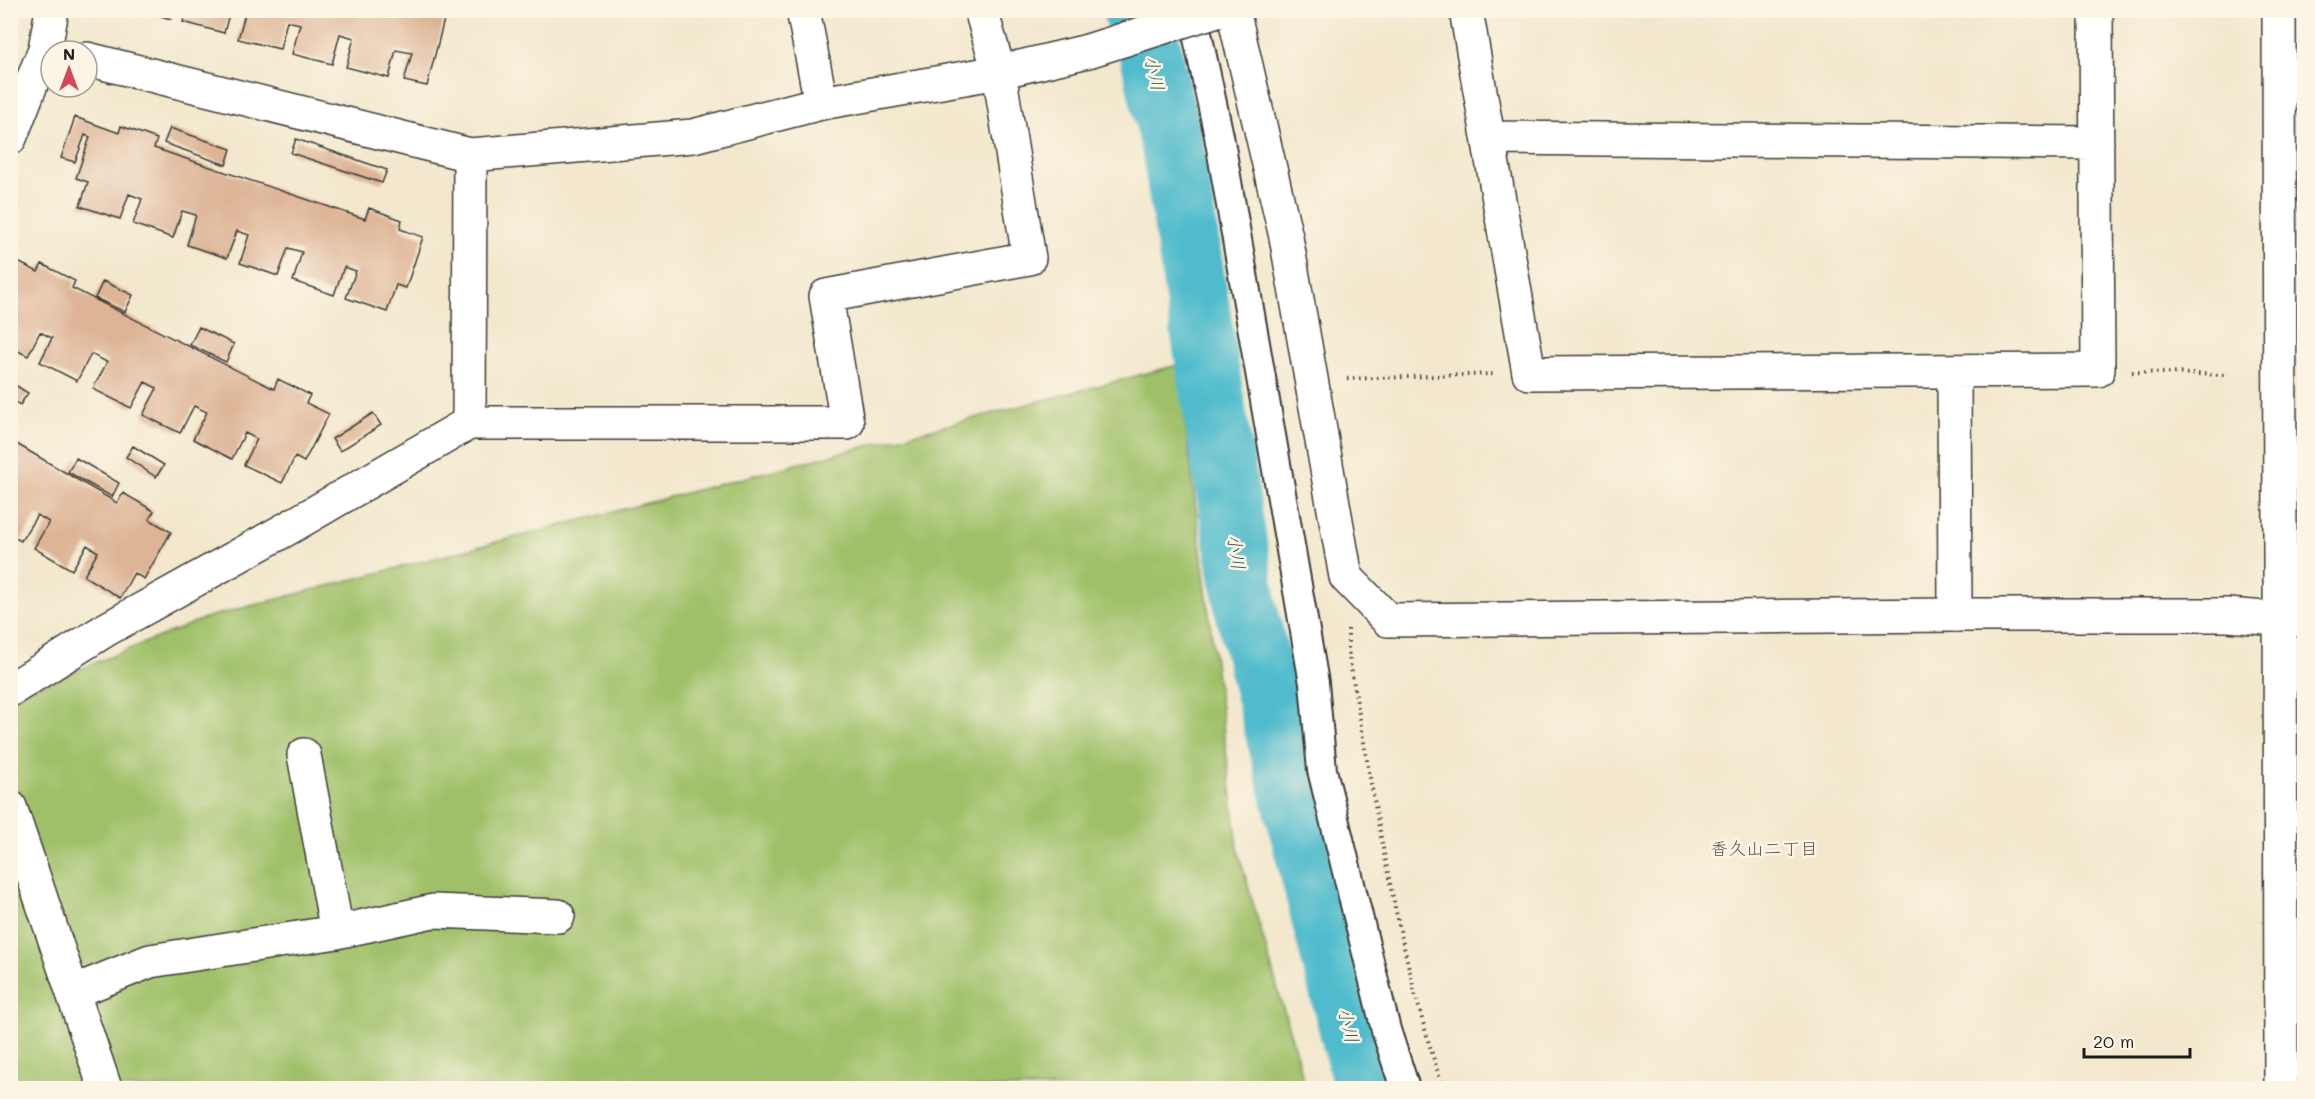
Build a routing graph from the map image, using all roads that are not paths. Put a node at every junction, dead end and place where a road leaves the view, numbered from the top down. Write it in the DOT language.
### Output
graph roads {
  1 [pos="52,10"];
  2 [pos="803,10"];
  3 [pos="981,10"];
  4 [pos="1233,10"];
  5 [pos="1466,10"];
  6 [pos="2096,10"];
  7 [pos="2279,10"];
  8 [pos="1201,13"];
  9 [pos="50,39"];
  10 [pos="99,62"];
  11 [pos="999,72"];
  12 [pos="39,73"];
  13 [pos="821,104"];
  14 [pos="10,138"];
  15 [pos="1490,138"];
  16 [pos="2097,143"];
  17 [pos="470,155"];
  18 [pos="1954,372"];
  19 [pos="469,423"];
  20 [pos="1956,615"];
  21 [pos="2292,619"];
  22 [pos="10,690"];
  23 [pos="304,755"];
  24 [pos="10,807"];
  25 [pos="558,916"];
  26 [pos="337,932"];
  27 [pos="73,992"];
  28 [pos="105,1089"];
  29 [pos="1405,1089"];
  30 [pos="2281,1089"];
  1 -- 9 [label="street"];
  2 -- 13 [label="street"];
  3 -- 11 [label="street"];
  4 -- 20 [label="street"];
  5 -- 15 [label="street"];
  6 -- 16 [label="street"];
  7 -- 21 [label="street"];
  8 -- 11 [label="street, bridge"];
  8 -- 29 [label="street"];
  10 -- 17 [label="street"];
  11 -- 13 [label="street"];
  11 -- 19 [label="street"];
  12 -- 14 [label="street"];
  13 -- 17 [label="street"];
  15 -- 16 [label="street"];
  15 -- 18 [label="street"];
  16 -- 18 [label="street"];
  17 -- 19 [label="street"];
  18 -- 20 [label="street"];
  19 -- 22 [label="street"];
  20 -- 21 [label="street"];
  21 -- 30 [label="street"];
  23 -- 26 [label="street"];
  24 -- 27 [label="street"];
  25 -- 26 [label="street"];
  26 -- 27 [label="street"];
  27 -- 28 [label="street"];
}
